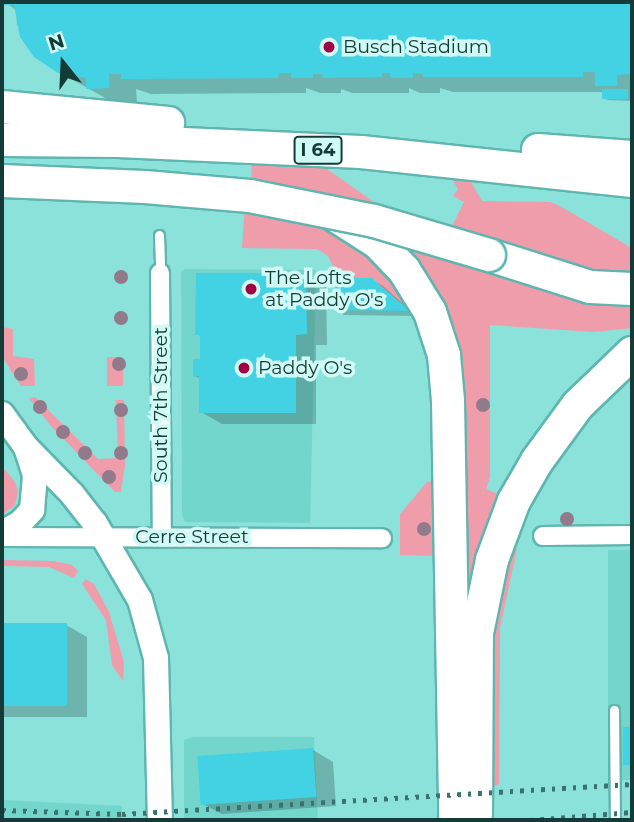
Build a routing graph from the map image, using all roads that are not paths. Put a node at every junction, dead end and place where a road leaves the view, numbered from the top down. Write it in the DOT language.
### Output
graph roads {
  1 [pos="2,107"];
  2 [pos="2,139"];
  3 [pos="388,143"];
  4 [pos="632,157"];
  5 [pos="2,180"];
  6 [pos="632,181"];
  7 [pos="159,235"];
  8 [pos="160,273"];
  9 [pos="632,289"];
  10 [pos="632,353"];
  11 [pos="2,414"];
  12 [pos="25,446"];
  13 [pos="2,535"];
  14 [pos="632,535"];
  15 [pos="104,537"];
  16 [pos="162,537"];
  17 [pos="543,537"];
  18 [pos="382,538"];
  19 [pos="614,710"];
  20 [pos="160,820"];
  21 [pos="455,820"];
  22 [pos="476,820"];
  23 [pos="615,820"];
  1 -- 3 [label="highway"];
  2 -- 3 [label="highway, I 64"];
  2 -- 6 [label="highway, I 64"];
  3 -- 4 [label="highway, I 64"];
  5 -- 9 [label="highway, bridge"];
  5 -- 21 [label="highway, bridge"];
  7 -- 8 [label="lane"];
  8 -- 16 [label="street, South 7th Street"];
  10 -- 22 [label="highway"];
  11 -- 12 [label="main road"];
  12 -- 13 [label="main road"];
  12 -- 15 [label="main road"];
  13 -- 15 [label="street, Cerre Street"];
  14 -- 17 [label="street"];
  15 -- 16 [label="street, Cerre Street"];
  15 -- 20 [label="main road"];
  16 -- 18 [label="street, Cerre Street"];
  19 -- 23 [label="lane"];
}
